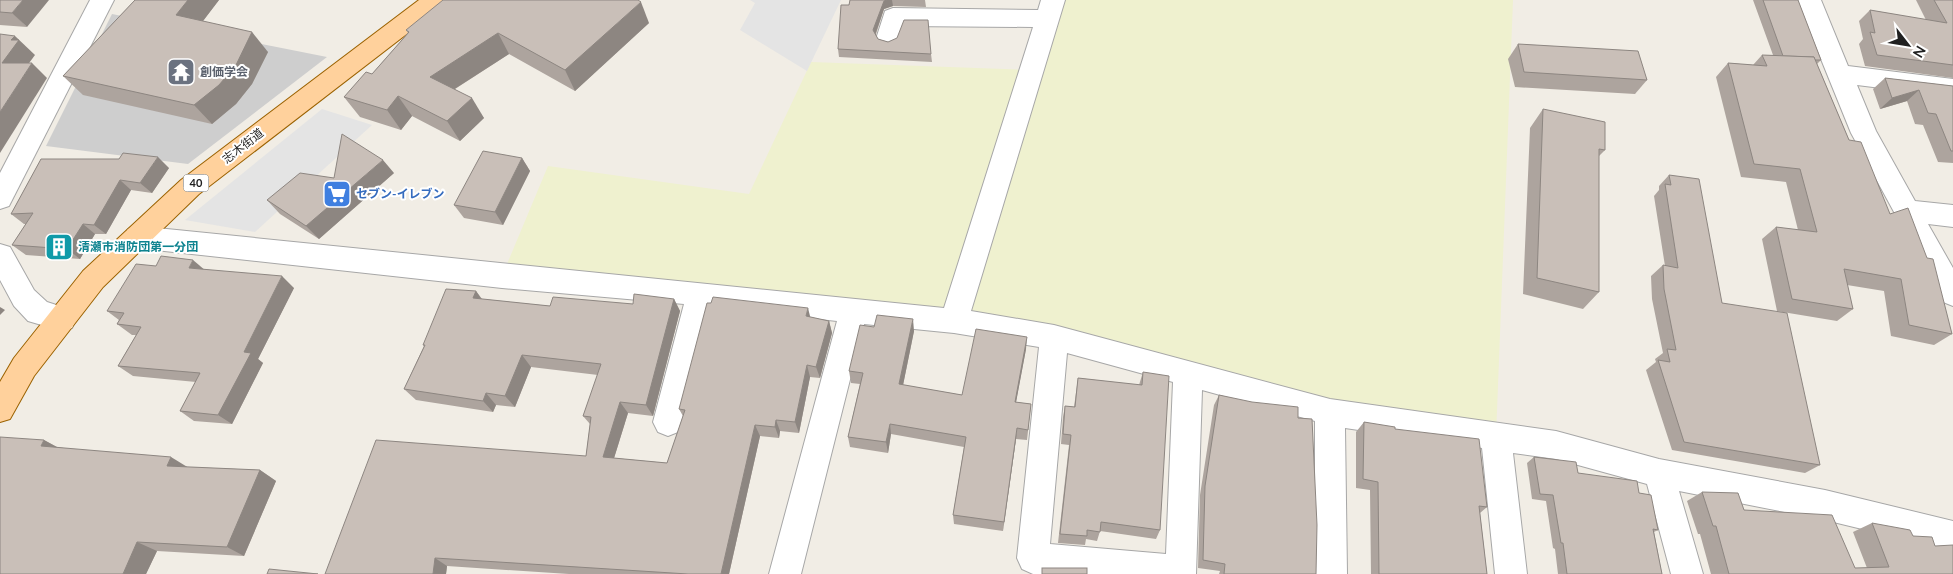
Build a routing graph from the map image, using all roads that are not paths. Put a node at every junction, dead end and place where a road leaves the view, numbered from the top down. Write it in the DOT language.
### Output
graph roads {
  1 [pos="102,0"];
  2 [pos="435,0"];
  3 [pos="1809,0"];
  4 [pos="1050,9"];
  5 [pos="888,39"];
  6 [pos="1838,74"];
  7 [pos="1953,88"];
  8 [pos="0,198"];
  9 [pos="1907,211"];
  10 [pos="1953,216"];
  11 [pos="137,237"];
  12 [pos="0,255"];
  13 [pos="701,294"];
  14 [pos="1953,294"];
  15 [pos="853,312"];
  16 [pos="62,319"];
  17 [pos="954,321"];
  18 [pos="1054,337"];
  19 [pos="1188,375"];
  20 [pos="0,409"];
  21 [pos="1330,412"];
  22 [pos="668,422"];
  23 [pos="1496,437"];
  24 [pos="1659,473"];
  25 [pos="1826,505"];
  26 [pos="1953,536"];
  27 [pos="1839,540"];
  28 [pos="786,574"];
  29 [pos="1331,574"];
  30 [pos="1511,574"];
  31 [pos="1687,574"];
  1 -- 8 [label="street"];
  2 -- 11 [label="main road, 志木街道 / 40"];
  3 -- 6 [label="street"];
  4 -- 5 [label="street"];
  4 -- 17 [label="street"];
  6 -- 7 [label="street"];
  6 -- 9 [label="street"];
  9 -- 10 [label="street"];
  9 -- 14 [label="street"];
  11 -- 13 [label="street"];
  11 -- 16 [label="main road, 志木街道 / 40"];
  12 -- 16 [label="street"];
  13 -- 15 [label="street"];
  13 -- 22 [label="street"];
  15 -- 17 [label="street"];
  15 -- 28 [label="street"];
  16 -- 20 [label="main road, 志木街道 / 40"];
  17 -- 18 [label="street"];
  18 -- 19 [label="street"];
  18 -- 19 [label="street"];
  19 -- 21 [label="street"];
  21 -- 23 [label="street"];
  21 -- 29 [label="street"];
  23 -- 24 [label="street"];
  23 -- 30 [label="street"];
  24 -- 25 [label="street"];
  24 -- 31 [label="street"];
  25 -- 26 [label="street"];
  25 -- 27 [label="street"];
}
